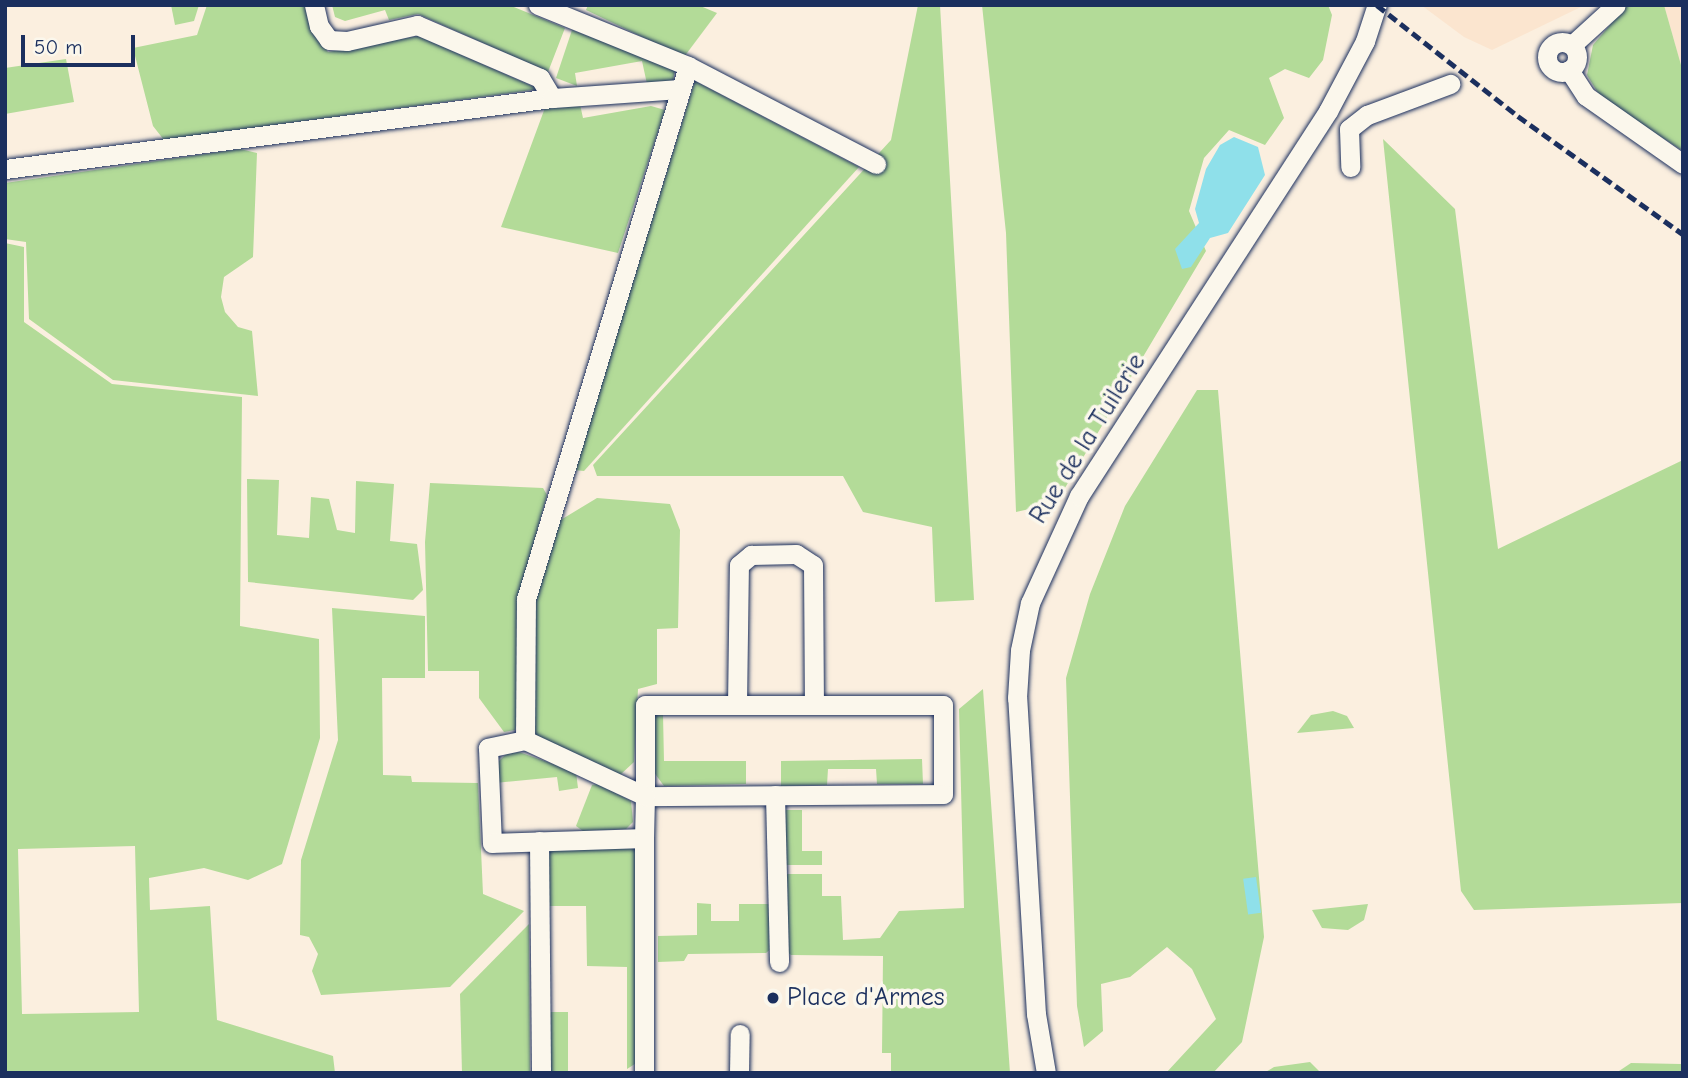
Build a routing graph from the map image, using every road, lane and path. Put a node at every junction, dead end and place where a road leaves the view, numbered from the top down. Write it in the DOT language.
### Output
graph roads {
  1 [pos="314,5"];
  2 [pos="538,5"];
  3 [pos="1377,5"];
  4 [pos="1616,5"];
  5 [pos="688,66"];
  6 [pos="1450,84"];
  7 [pos="681,89"];
  8 [pos="552,98"];
  9 [pos="1328,111"];
  10 [pos="1349,129"];
  11 [pos="876,164"];
  12 [pos="1683,164"];
  13 [pos="1350,167"];
  14 [pos="5,169"];
  15 [pos="737,705"];
  16 [pos="814,705"];
  17 [pos="525,740"];
  18 [pos="775,795"];
  19 [pos="645,796"];
  20 [pos="644,838"];
  21 [pos="539,841"];
  22 [pos="779,962"];
  23 [pos="740,1034"];
  24 [pos="1041,1045"];
  25 [pos="541,1073"];
  26 [pos="644,1073"];
  27 [pos="739,1073"];
  28 [pos="1046,1073"];
  29 [pos="1053,1073"];
  1 -- 8 [label="street"];
  2 -- 5 [label="street"];
  3 -- 9 [label="street, Rue de la Tuilerie"];
  4 -- 12 [label="street"];
  5 -- 7 [label="street"];
  5 -- 11 [label="street"];
  6 -- 10 [label="street"];
  7 -- 8 [label="street"];
  7 -- 17 [label="street"];
  8 -- 14 [label="street"];
  9 -- 10 [label="street"];
  9 -- 24 [label="street, Rue de la Tuilerie"];
  10 -- 13 [label="street"];
  15 -- 16 [label="street"];
  15 -- 16 [label="street"];
  15 -- 19 [label="street"];
  16 -- 18 [label="street"];
  17 -- 19 [label="street"];
  17 -- 21 [label="street"];
  18 -- 19 [label="street"];
  18 -- 22 [label="street"];
  19 -- 20 [label="street"];
  20 -- 21 [label="street"];
  20 -- 26 [label="street"];
  21 -- 25 [label="street"];
  23 -- 27 [label="street"];
  24 -- 28 [label="street, Rue de la Tuilerie"];
  24 -- 29 [label="street, Rue de la Tuilerie"];
}
